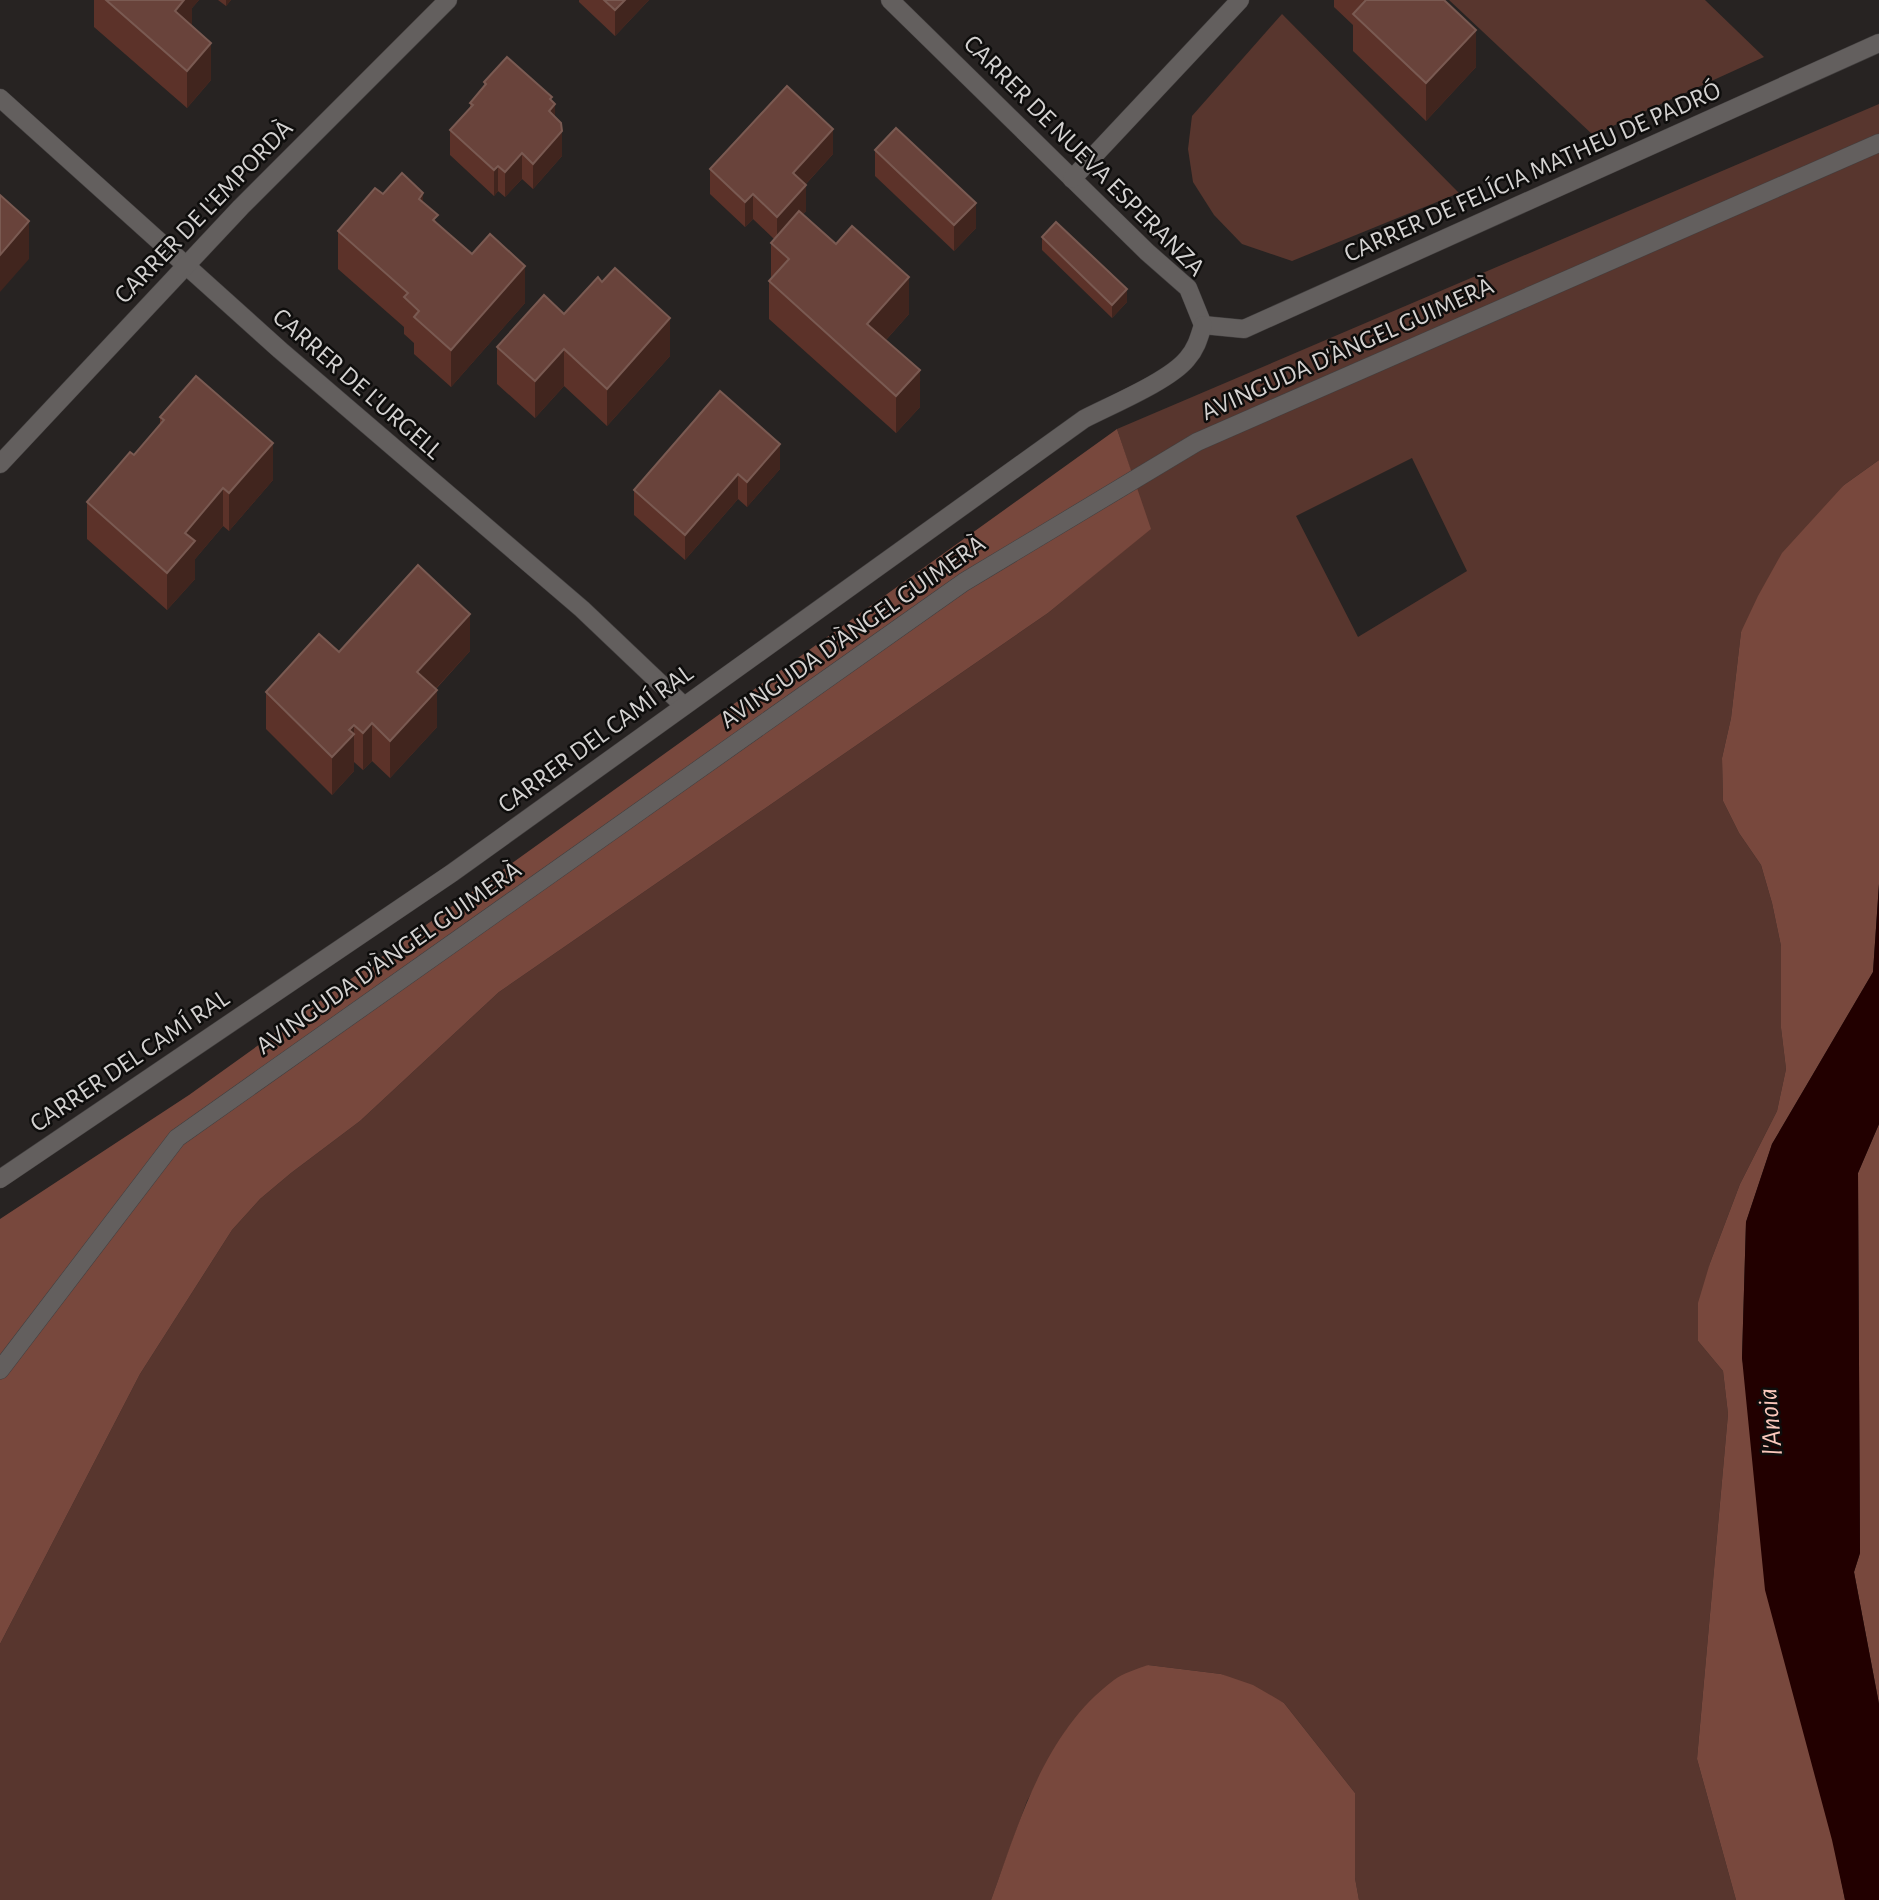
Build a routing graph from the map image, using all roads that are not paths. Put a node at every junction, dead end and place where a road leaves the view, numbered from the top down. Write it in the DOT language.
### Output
graph roads {
  1 [pos="448,0"];
  2 [pos="890,0"];
  3 [pos="1240,0"];
  4 [pos="1879,43"];
  5 [pos="0,98"];
  6 [pos="1879,144"];
  7 [pos="1072,179"];
  8 [pos="185,266"];
  9 [pos="1203,325"];
  10 [pos="0,464"];
  11 [pos="684,706"];
  12 [pos="0,1179"];
  13 [pos="0,1370"];
  1 -- 8 [label="street, CARRER DE L'EMPORDÀ"];
  2 -- 7 [label="street, CARRER DE NUEVA ESPERANZA"];
  3 -- 7 [label="street"];
  4 -- 9 [label="street, CARRER DE FELÍCIA MATHEU DE PADRÓ"];
  5 -- 8 [label="street, CARRER DE L'URGELL"];
  6 -- 13 [label="street, AVINGUDA D'ÀNGEL GUIMERÀ"];
  7 -- 9 [label="street, CARRER DE NUEVA ESPERANZA"];
  8 -- 10 [label="street, CARRER DE L'EMPORDÀ"];
  8 -- 11 [label="street, CARRER DE L'URGELL"];
  9 -- 11 [label="street, CARRER DEL CAMÍ RAL"];
  11 -- 12 [label="street, CARRER DEL CAMÍ RAL"];
}
